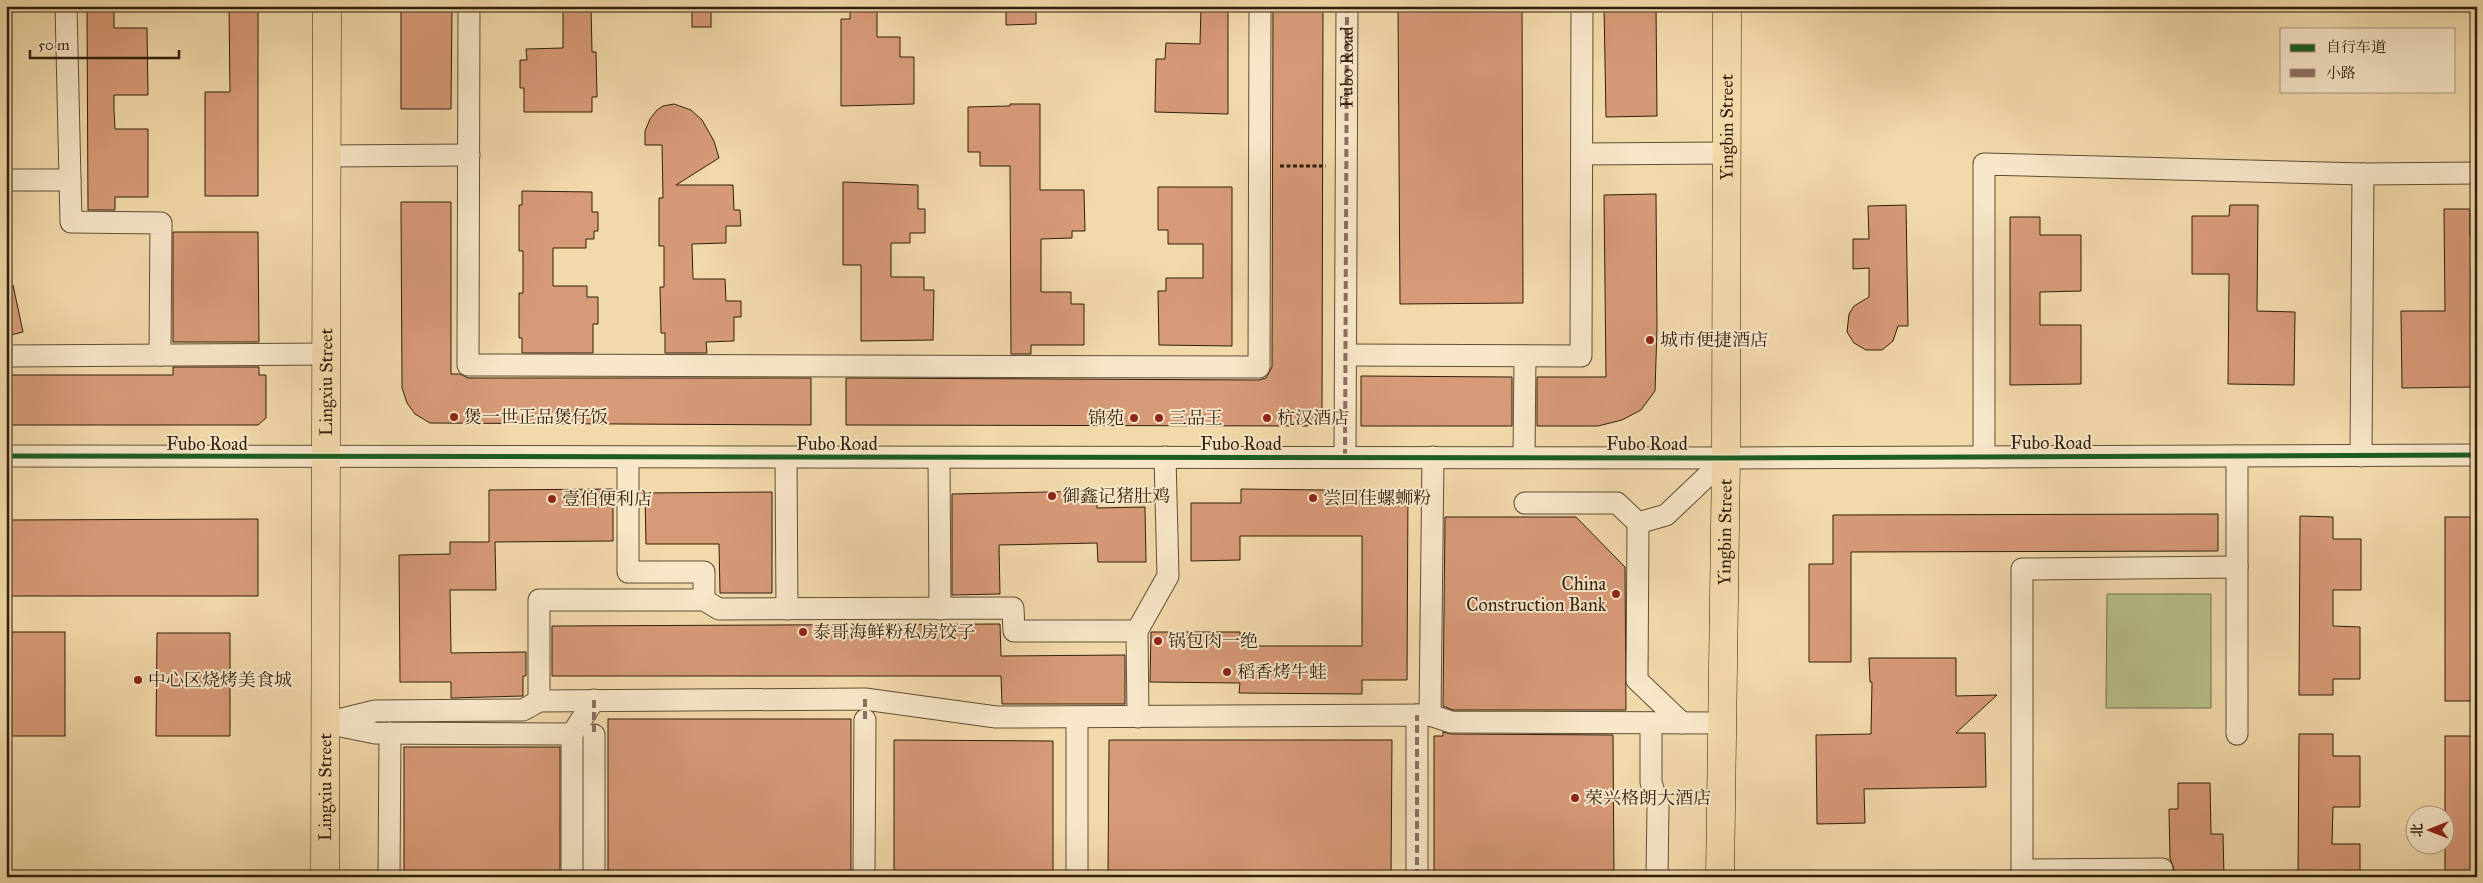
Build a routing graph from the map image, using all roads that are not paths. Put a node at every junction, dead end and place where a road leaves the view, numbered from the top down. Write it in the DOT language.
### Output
graph roads {
  1 [pos="66,6"];
  2 [pos="327,6"];
  3 [pos="469,6"];
  4 [pos="1260,6"];
  5 [pos="1347,6"];
  6 [pos="1582,6"];
  7 [pos="1727,6"];
  8 [pos="1727,153"];
  9 [pos="1582,154"];
  10 [pos="469,155"];
  11 [pos="327,156"];
  12 [pos="2477,173"];
  13 [pos="2363,174"];
  14 [pos="6,180"];
  15 [pos="70,180"];
  16 [pos="327,354"];
  17 [pos="160,355"];
  18 [pos="1346,355"];
  19 [pos="6,356"];
  20 [pos="1525,356"];
  21 [pos="2477,455"];
  22 [pos="6,456"];
  23 [pos="2237,456"];
  24 [pos="2361,456"];
  25 [pos="1345,457"];
  26 [pos="1433,457"];
  27 [pos="1984,457"];
  28 [pos="326,458"];
  29 [pos="628,458"];
  30 [pos="786,458"];
  31 [pos="940,458"];
  32 [pos="1165,458"];
  33 [pos="1524,458"];
  34 [pos="1726,458"];
  35 [pos="1525,504"];
  36 [pos="1638,522"];
  37 [pos="2237,567"];
  38 [pos="704,600"];
  39 [pos="787,609"];
  40 [pos="940,609"];
  41 [pos="1137,630"];
  42 [pos="539,700"];
  43 [pos="594,700"];
  44 [pos="1424,715"];
  45 [pos="1077,717"];
  46 [pos="1138,717"];
  47 [pos="865,720"];
  48 [pos="326,723"];
  49 [pos="1651,723"];
  50 [pos="1682,723"];
  51 [pos="1722,723"];
  52 [pos="390,733"];
  53 [pos="572,734"];
  54 [pos="2237,734"];
  55 [pos="594,735"];
  56 [pos="1651,782"];
  57 [pos="2162,869"];
  58 [pos="2022,873"];
  59 [pos="326,877"];
  60 [pos="389,877"];
  61 [pos="572,877"];
  62 [pos="594,877"];
  63 [pos="864,877"];
  64 [pos="1077,877"];
  65 [pos="1416,877"];
  66 [pos="1643,877"];
  67 [pos="1658,877"];
  68 [pos="1720,877"];
  1 -- 15 [label="street"];
  2 -- 11 [label="main road, Lingxiu Street"];
  3 -- 10 [label="street"];
  4 -- 10 [label="street"];
  5 -- 18 [label="street, Fubo Road"];
  6 -- 9 [label="street"];
  7 -- 8 [label="main road, Yingbin Street"];
  8 -- 9 [label="street"];
  8 -- 34 [label="main road, Yingbin Street"];
  9 -- 20 [label="street"];
  10 -- 11 [label="street"];
  11 -- 16 [label="main road, Lingxiu Street"];
  12 -- 13 [label="street"];
  13 -- 24 [label="street"];
  13 -- 27 [label="street"];
  14 -- 15 [label="street"];
  15 -- 17 [label="street"];
  16 -- 17 [label="street"];
  16 -- 28 [label="main road, Lingxiu Street"];
  17 -- 19 [label="street"];
  18 -- 20 [label="street"];
  18 -- 25 [label="street, Fubo Road"];
  20 -- 33 [label="street"];
  21 -- 24 [label="street, Fubo Road"];
  22 -- 28 [label="street, Fubo Road"];
  23 -- 24 [label="street, Fubo Road"];
  23 -- 27 [label="street, Fubo Road"];
  23 -- 37 [label="street"];
  25 -- 26 [label="street, Fubo Road"];
  25 -- 32 [label="street, Fubo Road"];
  26 -- 33 [label="street, Fubo Road"];
  26 -- 44 [label="street"];
  27 -- 34 [label="street, Fubo Road"];
  28 -- 29 [label="street, Fubo Road"];
  28 -- 48 [label="main road, Lingxiu Street"];
  29 -- 30 [label="street, Fubo Road"];
  29 -- 38 [label="street"];
  30 -- 31 [label="street, Fubo Road"];
  30 -- 39 [label="street"];
  31 -- 32 [label="street, Fubo Road"];
  31 -- 40 [label="street"];
  32 -- 41 [label="street"];
  33 -- 34 [label="street, Fubo Road"];
  34 -- 36 [label="street"];
  34 -- 51 [label="main road, Yingbin Street"];
  35 -- 36 [label="street"];
  36 -- 50 [label="street"];
  37 -- 54 [label="street"];
  37 -- 58 [label="street"];
  38 -- 39 [label="street"];
  38 -- 42 [label="street"];
  39 -- 40 [label="street"];
  40 -- 41 [label="street"];
  41 -- 46 [label="street"];
  42 -- 43 [label="street"];
  42 -- 48 [label="street"];
  43 -- 45 [label="street"];
  43 -- 53 [label="street"];
  44 -- 46 [label="street"];
  44 -- 49 [label="street"];
  44 -- 65 [label="street"];
  45 -- 46 [label="street"];
  45 -- 64 [label="street"];
  47 -- 63 [label="street"];
  48 -- 52 [label="street"];
  48 -- 59 [label="main road, Lingxiu Street"];
  49 -- 50 [label="street"];
  49 -- 56 [label="street"];
  50 -- 51 [label="street"];
  51 -- 68 [label="main road, Yingbin Street"];
  52 -- 53 [label="street"];
  52 -- 60 [label="street"];
  53 -- 61 [label="street"];
  55 -- 62 [label="street"];
  56 -- 66 [label="street"];
  56 -- 67 [label="street"];
  57 -- 58 [label="street"];
}
